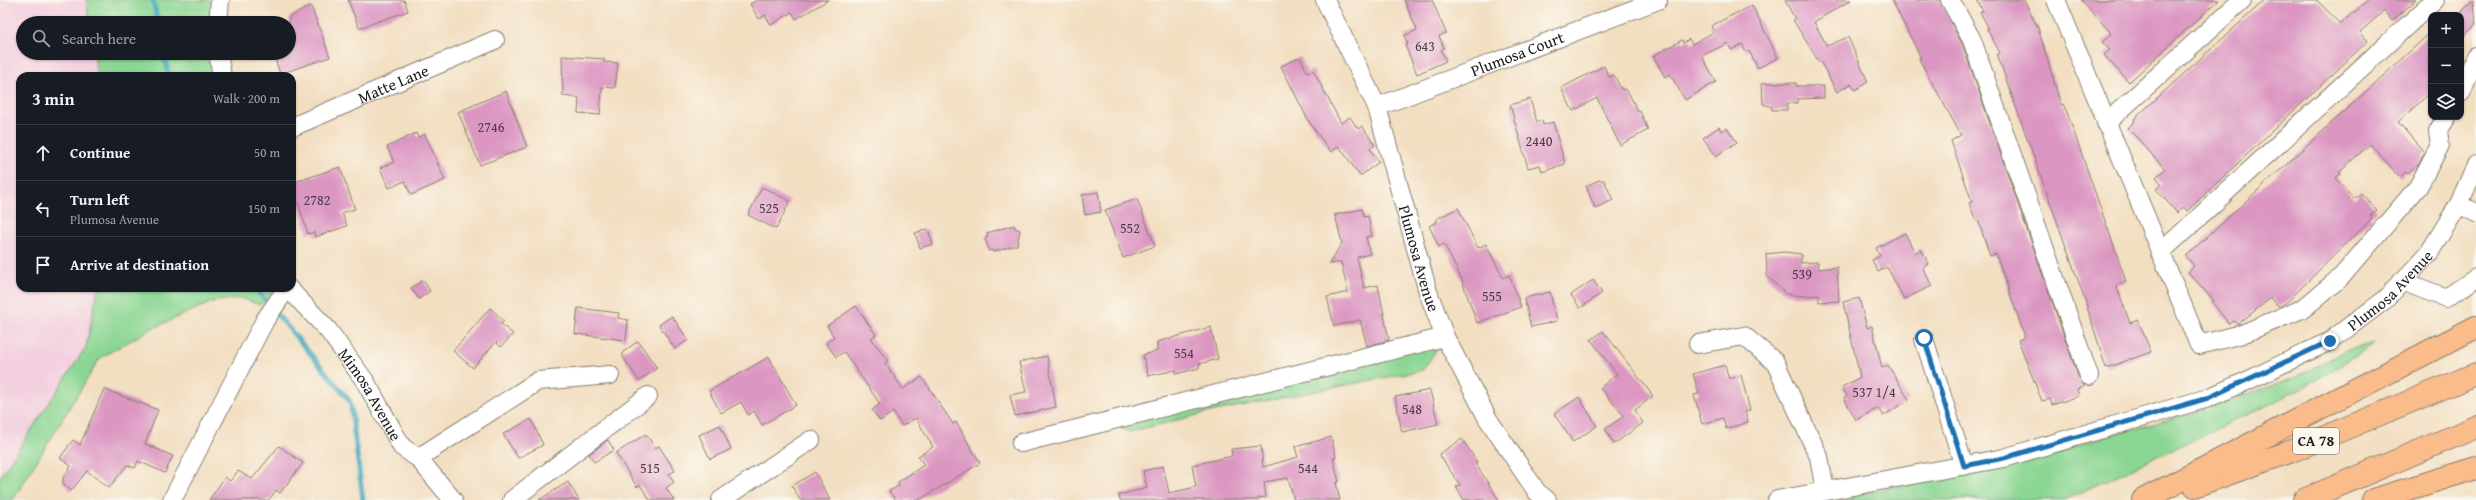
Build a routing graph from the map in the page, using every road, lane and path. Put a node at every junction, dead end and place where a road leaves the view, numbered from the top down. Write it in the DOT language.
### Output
graph roads {
  1 [pos="220,0"];
  2 [pos="1325,0"];
  3 [pos="1658,0"];
  4 [pos="1950,0"];
  5 [pos="2056,0"];
  6 [pos="2242,0"];
  7 [pos="2435,0"];
  8 [pos="219,16"];
  9 [pos="495,40"];
  10 [pos="2476,57"];
  11 [pos="219,60"];
  12 [pos="221,72"];
  13 [pos="2464,86"];
  14 [pos="1377,107"];
  15 [pos="2445,120"];
  16 [pos="2106,123"];
  17 [pos="296,125"];
  18 [pos="2476,165"];
  19 [pos="2459,204"];
  20 [pos="2476,213"];
  21 [pos="2160,253"];
  22 [pos="2476,278"];
  23 [pos="2402,281"];
  24 [pos="284,292"];
  25 [pos="2476,327"];
  26 [pos="1445,337"];
  27 [pos="1924,338"];
  28 [pos="1698,344"];
  29 [pos="2476,374"];
  30 [pos="610,375"];
  31 [pos="2089,376"];
  32 [pos="648,396"];
  33 [pos="2476,427"];
  34 [pos="812,440"];
  35 [pos="1021,443"];
  36 [pos="418,458"];
  37 [pos="1964,466"];
  38 [pos="2476,468"];
  39 [pos="1825,491"];
  40 [pos="172,500"];
  41 [pos="453,500"];
  42 [pos="512,500"];
  43 [pos="721,500"];
  44 [pos="1547,500"];
  45 [pos="1777,500"];
  46 [pos="2143,500"];
  47 [pos="2154,500"];
  48 [pos="2304,500"];
  49 [pos="2373,500"];
  1 -- 8 [label="street"];
  2 -- 14 [label="street, Plumosa Avenue"];
  3 -- 14 [label="street, Plumosa Court"];
  4 -- 31 [label="street"];
  5 -- 16 [label="street"];
  6 -- 16 [label="street"];
  7 -- 21 [label="street"];
  9 -- 17 [label="street, Matte Lane"];
  10 -- 13 [label="street"];
  11 -- 12 [label="street"];
  14 -- 26 [label="street, Plumosa Avenue"];
  15 -- 21 [label="street"];
  16 -- 21 [label="street"];
  18 -- 19 [label="street, Plumosa Avenue"];
  19 -- 20 [label="street"];
  19 -- 23 [label="street, Plumosa Avenue"];
  22 -- 23 [label="street"];
  23 -- 37 [label="street, Plumosa Avenue"];
  24 -- 36 [label="street, Mimosa Avenue"];
  24 -- 40 [label="street"];
  25 -- 46 [label="highway"];
  26 -- 35 [label="street"];
  26 -- 44 [label="street, Plumosa Avenue"];
  27 -- 37 [label="street"];
  28 -- 39 [label="street"];
  29 -- 47 [label="highway, CA 78"];
  30 -- 36 [label="street"];
  32 -- 42 [label="street"];
  33 -- 48 [label="highway"];
  34 -- 43 [label="street"];
  36 -- 41 [label="street, Mimosa Avenue"];
  37 -- 39 [label="street, Plumosa Avenue"];
  38 -- 49 [label="highway"];
  39 -- 45 [label="street, Plumosa Avenue"];
}
